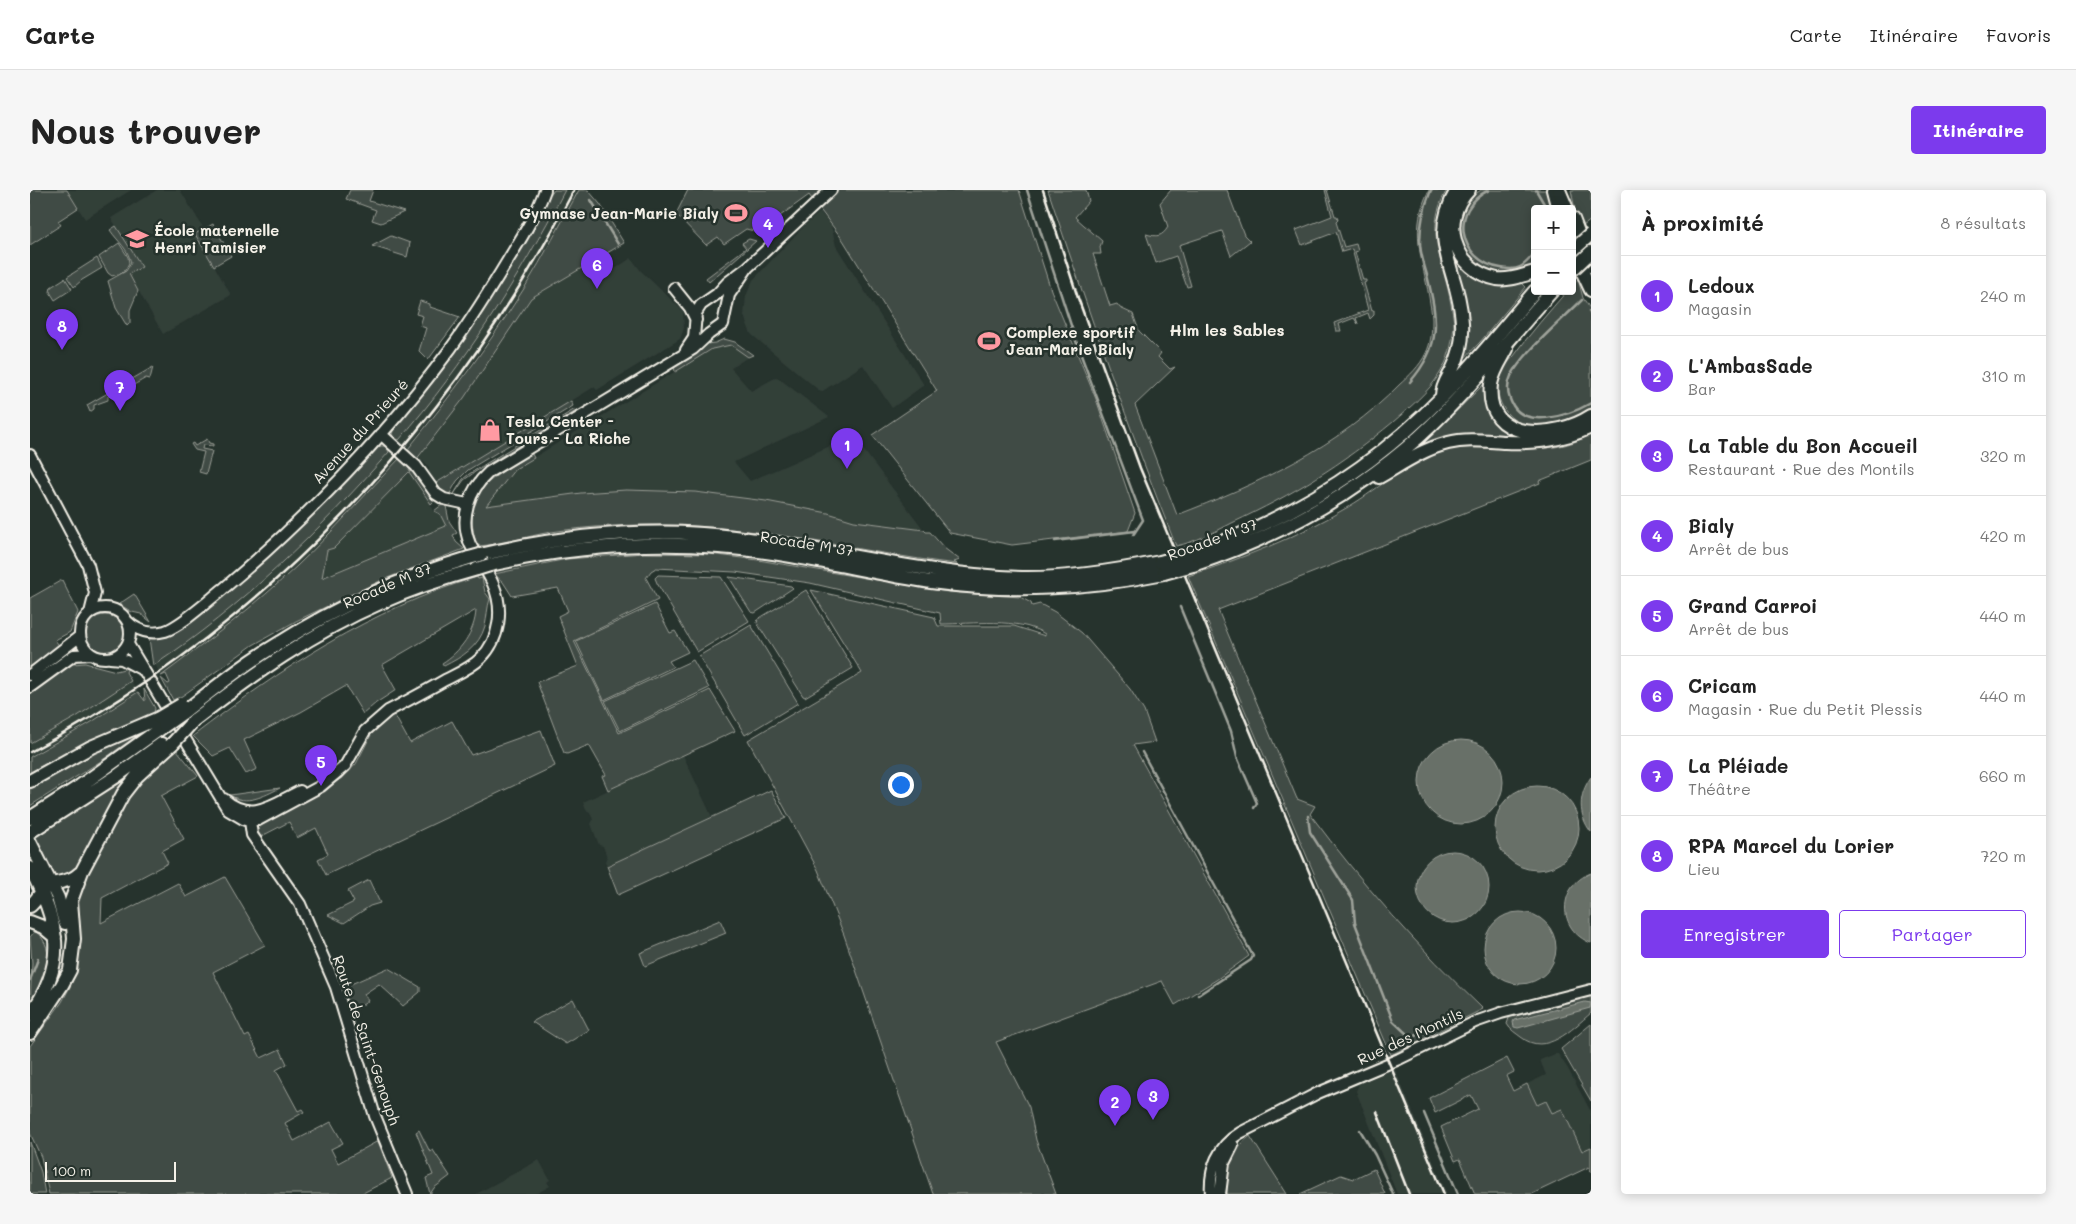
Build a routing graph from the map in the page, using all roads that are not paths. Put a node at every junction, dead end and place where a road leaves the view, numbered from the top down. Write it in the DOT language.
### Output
graph roads {
  1 [pos="831,190"];
  2 [pos="1457,190"];
  3 [pos="1469,190"];
  4 [pos="1556,191"];
  5 [pos="544,192"];
  6 [pos="1558,205"];
  7 [pos="1565,205"];
  8 [pos="1576,229"];
  9 [pos="1591,234"];
  10 [pos="1576,247"];
  11 [pos="1591,252"];
  12 [pos="1576,258"];
  13 [pos="1576,266"];
  14 [pos="1591,266"];
  15 [pos="748,267"];
  16 [pos="1531,273"];
  17 [pos="1591,290"];
  18 [pos="1531,295"];
  19 [pos="1548,295"];
  20 [pos="705,303"];
  21 [pos="725,310"];
  22 [pos="696,322"];
  23 [pos="1522,324"];
  24 [pos="712,332"];
  25 [pos="680,356"];
  26 [pos="1441,398"];
  27 [pos="1591,416"];
  28 [pos="1591,427"];
  29 [pos="381,434"];
  30 [pos="30,455"];
  31 [pos="1370,477"];
  32 [pos="468,504"];
  33 [pos="1191,559"];
  34 [pos="1162,567"];
  35 [pos="94,589"];
  36 [pos="111,609"];
  37 [pos="90,613"];
  38 [pos="127,621"];
  39 [pos="145,632"];
  40 [pos="80,636"];
  41 [pos="128,642"];
  42 [pos="91,654"];
  43 [pos="110,658"];
  44 [pos="142,669"];
  45 [pos="30,675"];
  46 [pos="30,687"];
  47 [pos="186,712"];
  48 [pos="166,731"];
  49 [pos="32,779"];
  50 [pos="60,806"];
  51 [pos="251,816"];
  52 [pos="30,818"];
  53 [pos="30,832"];
  54 [pos="30,842"];
  55 [pos="30,868"];
  56 [pos="82,871"];
  57 [pos="47,888"];
  58 [pos="30,906"];
  59 [pos="30,922"];
  60 [pos="55,937"];
  61 [pos="1591,990"];
  62 [pos="56,994"];
  63 [pos="30,1015"];
  64 [pos="30,1033"];
  65 [pos="1250,1129"];
  66 [pos="1212,1169"];
  67 [pos="407,1194"];
  68 [pos="1210,1194"];
  69 [pos="1219,1194"];
  1 -- 15 [label="street"];
  2 -- 26 [label="main road"];
  3 -- 16 [label="main road"];
  4 -- 6 [label="main road"];
  4 -- 7 [label="main road"];
  5 -- 29 [label="street, Avenue du Prieuré"];
  8 -- 14 [label="main road"];
  9 -- 10 [label="main road, bridge"];
  11 -- 13 [label="main road, bridge"];
  12 -- 17 [label="main road"];
  15 -- 20 [label="street"];
  15 -- 21 [label="street"];
  18 -- 26 [label="main road, Rocade M 37"];
  19 -- 23 [label="main road, Rocade M 37"];
  20 -- 21 [label="street"];
  20 -- 22 [label="street"];
  20 -- 22 [label="street"];
  21 -- 24 [label="street"];
  22 -- 24 [label="street"];
  22 -- 25 [label="street"];
  23 -- 27 [label="main road"];
  23 -- 31 [label="main road, Rocade M 37"];
  24 -- 25 [label="street"];
  25 -- 32 [label="street"];
  26 -- 33 [label="main road, Rocade M 37"];
  28 -- 31 [label="main road"];
  29 -- 32 [label="street"];
  29 -- 39 [label="street, Avenue du Prieuré"];
  30 -- 35 [label="street"];
  31 -- 33 [label="main road, Rocade M 37"];
  32 -- 51 [label="street"];
  33 -- 34 [label="main road, Rocade M 37, bridge"];
  34 -- 47 [label="main road, Rocade M 37, bridge"];
  34 -- 47 [label="main road, Rocade M 37"];
  35 -- 36 [label="street"];
  35 -- 37 [label="street"];
  36 -- 37 [label="street"];
  36 -- 38 [label="street"];
  37 -- 40 [label="street"];
  38 -- 39 [label="street"];
  38 -- 41 [label="street"];
  39 -- 41 [label="street, Avenue du Prieuré"];
  40 -- 42 [label="street"];
  40 -- 45 [label="street"];
  41 -- 43 [label="street"];
  41 -- 44 [label="street"];
  42 -- 43 [label="street"];
  42 -- 46 [label="street"];
  43 -- 44 [label="street"];
  44 -- 51 [label="street"];
  47 -- 48 [label="main road, Rocade M 37, bridge"];
  47 -- 48 [label="main road, bridge"];
  48 -- 49 [label="main road"];
  48 -- 50 [label="main road, Rocade M 37"];
  48 -- 56 [label="main road"];
  50 -- 52 [label="main road, Rocade M 37"];
  50 -- 53 [label="main road, Rocade M 37"];
  51 -- 67 [label="street, Route de Saint-Genouph"];
  54 -- 57 [label="main road"];
  55 -- 57 [label="main road"];
  56 -- 57 [label="main road"];
  56 -- 62 [label="main road"];
  57 -- 58 [label="main road"];
  57 -- 60 [label="main road"];
  57 -- 62 [label="main road"];
  59 -- 60 [label="main road"];
  60 -- 63 [label="main road"];
  61 -- 65 [label="street, Rue des Montils"];
  62 -- 64 [label="main road"];
  65 -- 66 [label="street, Rue des Montils"];
  65 -- 69 [label="street, Rue des Montils"];
  66 -- 68 [label="street"];
  66 -- 69 [label="street"];
}
